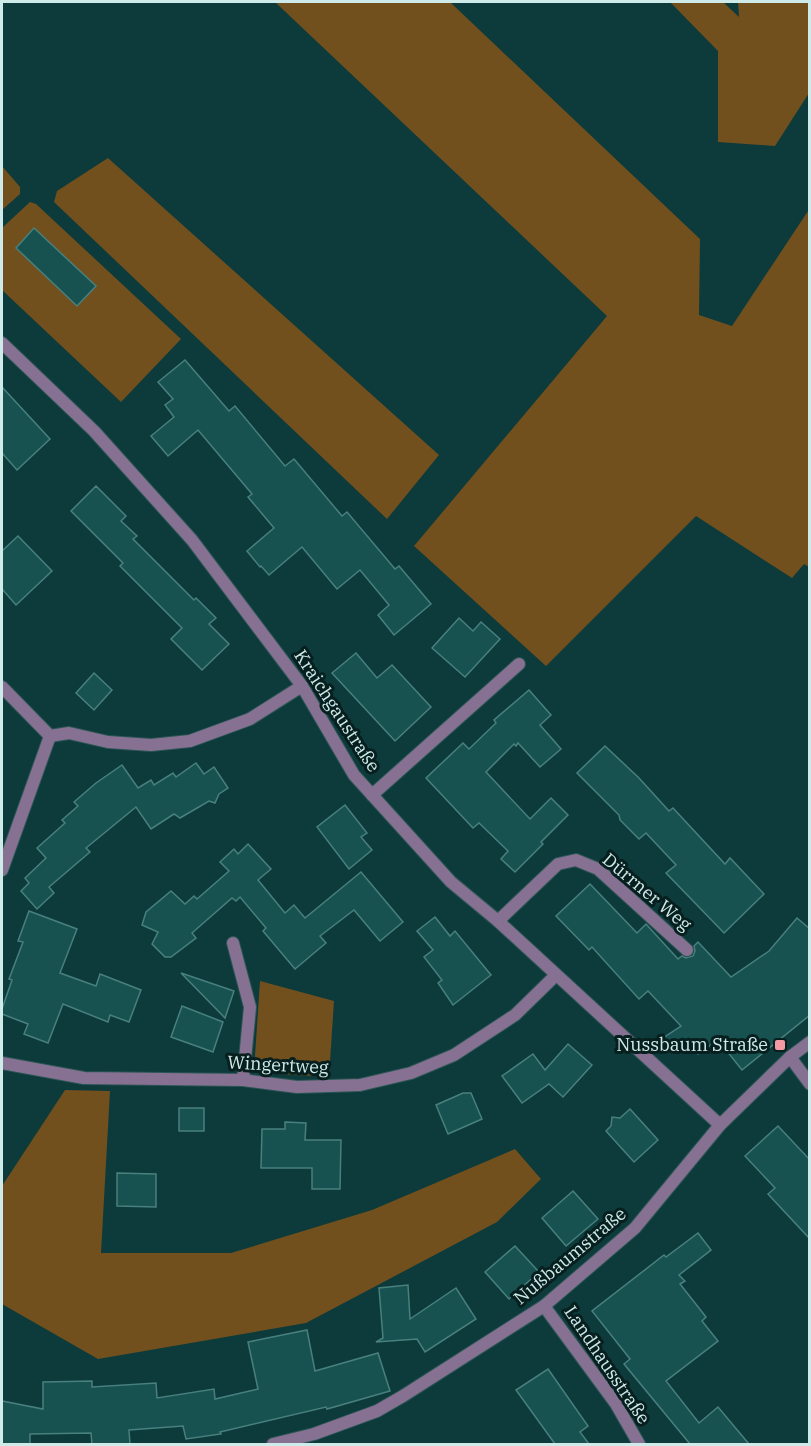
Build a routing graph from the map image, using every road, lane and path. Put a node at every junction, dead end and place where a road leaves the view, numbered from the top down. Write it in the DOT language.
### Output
graph roads {
  1 [pos="2,343"];
  2 [pos="519,664"];
  3 [pos="302,686"];
  4 [pos="2,687"];
  5 [pos="50,736"];
  6 [pos="372,795"];
  7 [pos="2,870"];
  8 [pos="498,921"];
  9 [pos="233,943"];
  10 [pos="687,950"];
  11 [pos="556,975"];
  12 [pos="810,1042"];
  13 [pos="790,1057"];
  14 [pos="2,1064"];
  15 [pos="243,1080"];
  16 [pos="810,1084"];
  17 [pos="720,1125"];
  18 [pos="544,1306"];
  19 [pos="273,1444"];
  20 [pos="639,1444"];
  1 -- 3 [label="street, Kraichgaustraße"];
  2 -- 6 [label="street"];
  3 -- 5 [label="street"];
  3 -- 6 [label="street, Kraichgaustraße"];
  4 -- 5 [label="street"];
  5 -- 7 [label="street"];
  6 -- 8 [label="street, Kraichgaustraße"];
  8 -- 10 [label="street, Dürrner Weg"];
  8 -- 11 [label="street, Kraichgaustraße"];
  9 -- 15 [label="street"];
  11 -- 15 [label="street, Wingertweg"];
  11 -- 17 [label="street, Kraichgaustraße"];
  12 -- 13 [label="street, Nußbaumstraße"];
  13 -- 16 [label="street"];
  13 -- 17 [label="street, Nußbaumstraße"];
  14 -- 15 [label="street, Wingertweg"];
  17 -- 18 [label="street, Nußbaumstraße"];
  18 -- 19 [label="street, Nußbaumstraße"];
  18 -- 20 [label="street, Landhausstraße"];
}
